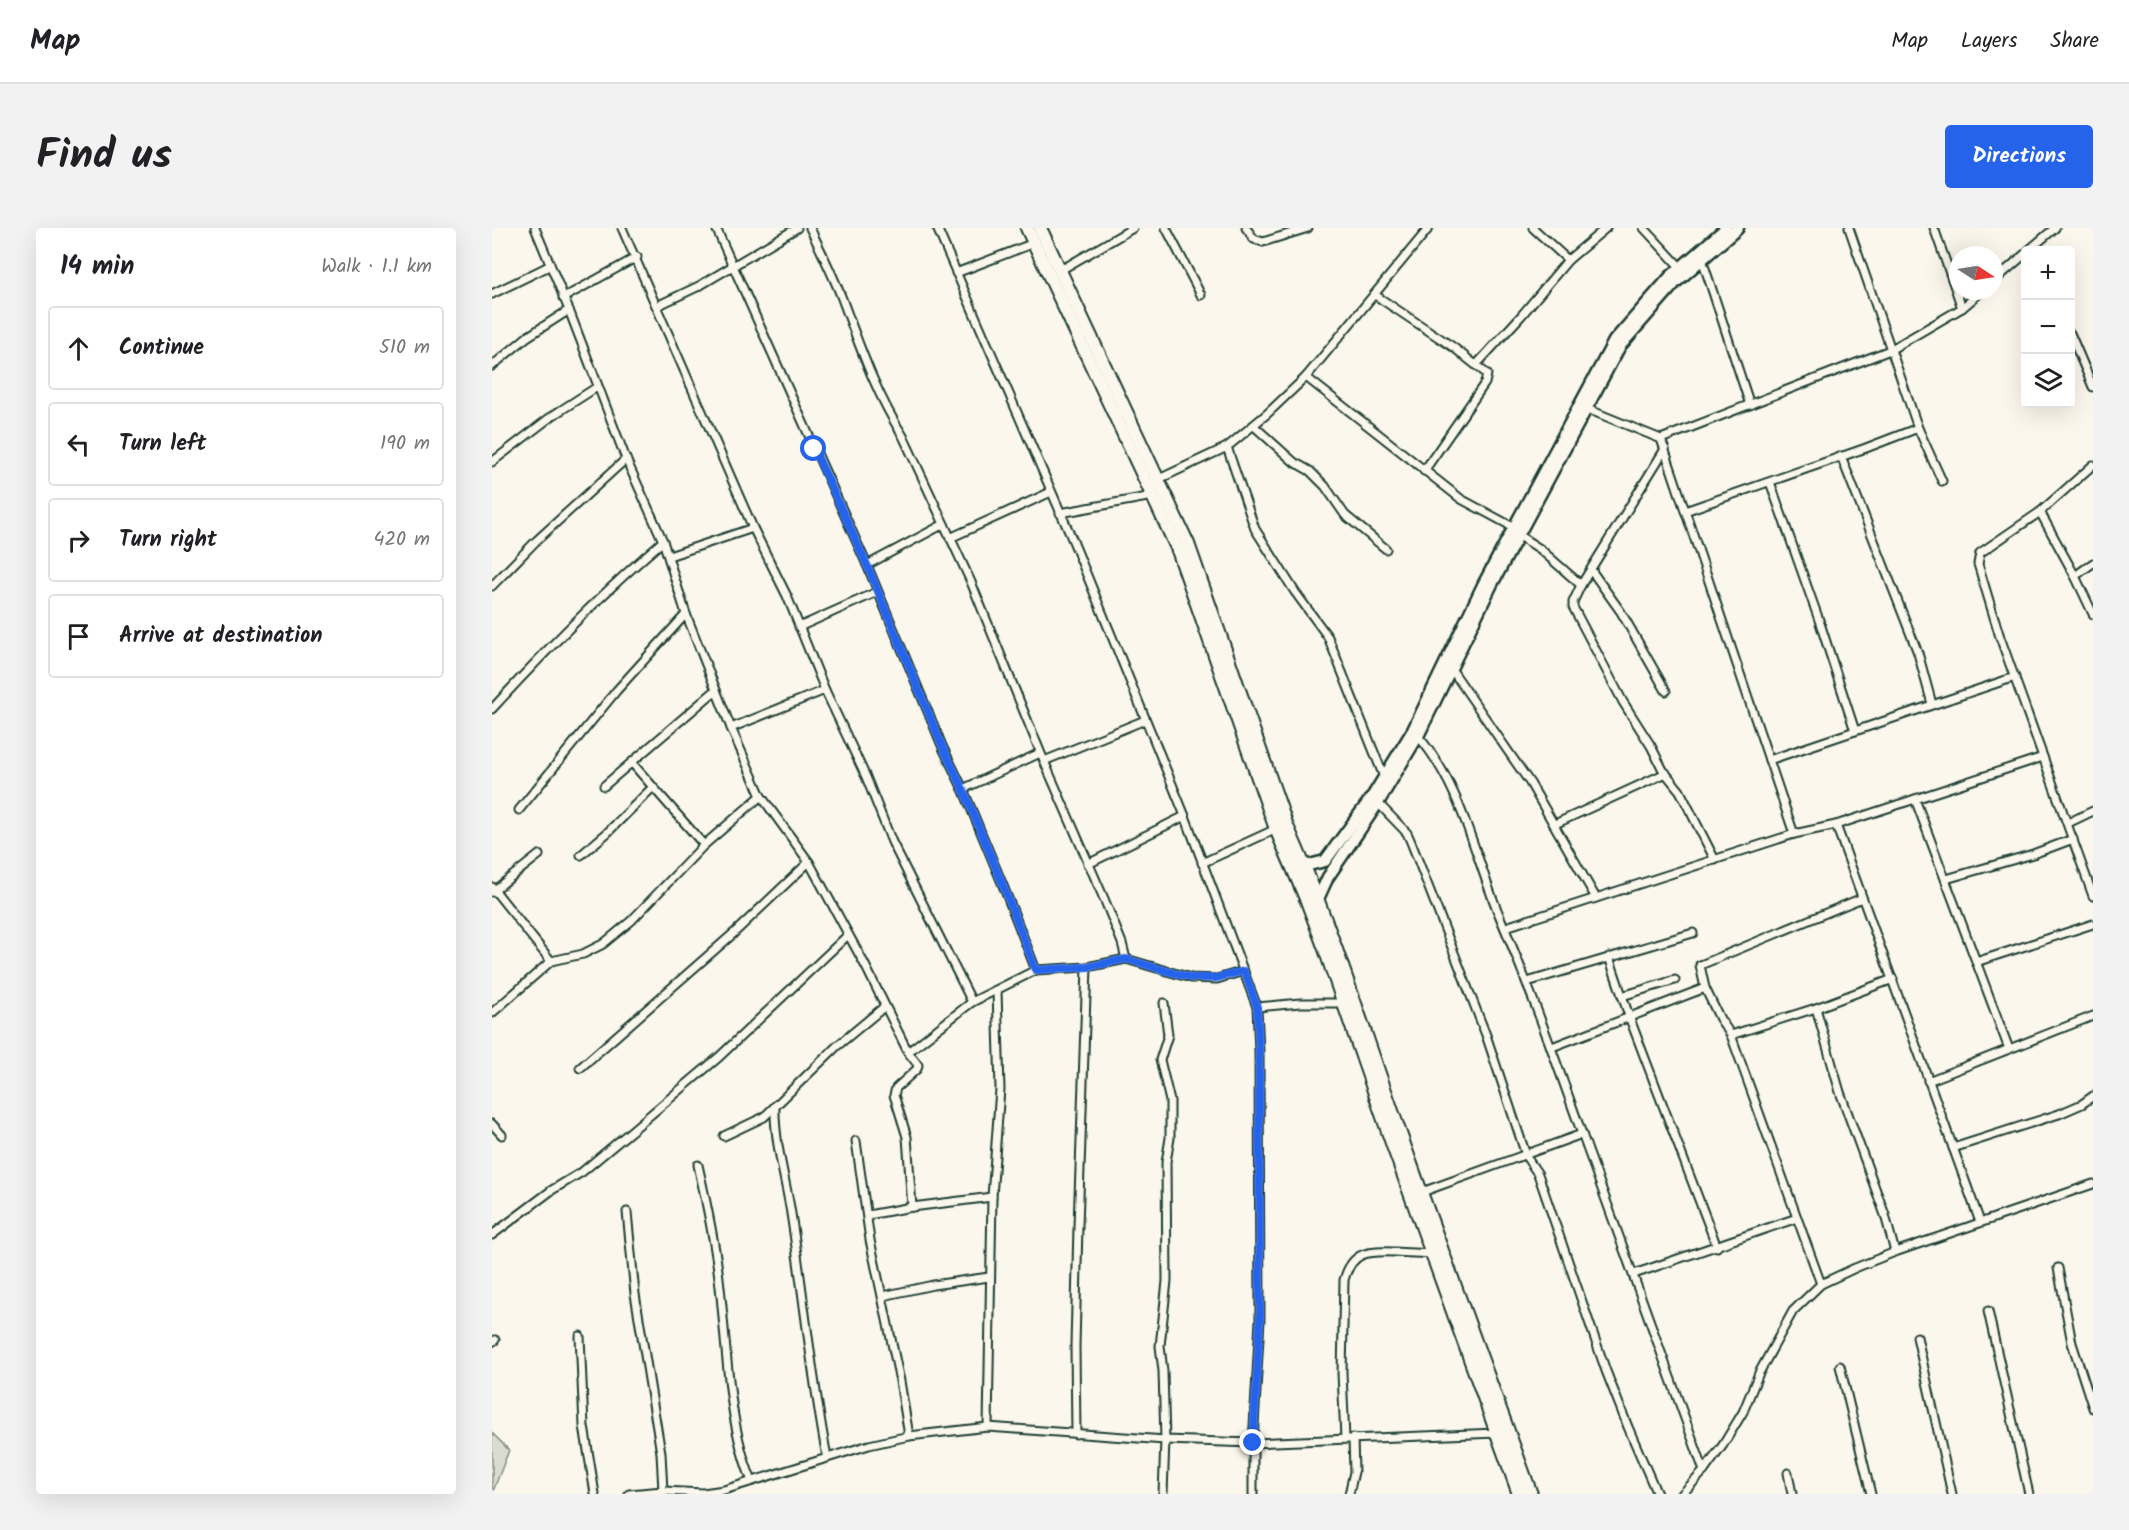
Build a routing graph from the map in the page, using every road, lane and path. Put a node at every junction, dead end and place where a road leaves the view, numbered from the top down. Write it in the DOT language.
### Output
graph roads {
  1 [pos="535,228"];
  2 [pos="622,228"];
  3 [pos="716,228"];
  4 [pos="797,228"];
  5 [pos="810,228"];
  6 [pos="937,228"];
  7 [pos="1027,228"];
  8 [pos="1040,228"];
  9 [pos="1132,228"];
  10 [pos="1166,228"];
  11 [pos="1246,228"];
  12 [pos="1308,228"];
  13 [pos="1429,228"];
  14 [pos="1533,228"];
  15 [pos="1606,228"];
  16 [pos="1644,228"];
  17 [pos="1726,228"];
  18 [pos="1738,228"];
  19 [pos="1850,228"];
  20 [pos="1934,228"];
  21 [pos="2055,228"];
  22 [pos="1034,243"];
  23 [pos="2035,246"];
  24 [pos="637,257"];
  25 [pos="2021,258"];
  26 [pos="1702,259"];
  27 [pos="1568,260"];
  28 [pos="549,266"];
  29 [pos="734,266"];
  30 [pos="1681,267"];
  31 [pos="1059,271"];
  32 [pos="956,273"];
  33 [pos="2003,274"];
  34 [pos="492,294"];
  35 [pos="1375,294"];
  36 [pos="1201,295"];
  37 [pos="563,298"];
  38 [pos="1972,300"];
  39 [pos="657,306"];
  40 [pos="1962,309"];
  41 [pos="569,310"];
  42 [pos="2075,341"];
  43 [pos="1890,350"];
  44 [pos="1476,364"];
  45 [pos="492,366"];
  46 [pos="2090,366"];
  47 [pos="1305,378"];
  48 [pos="597,387"];
  49 [pos="2093,387"];
  50 [pos="1750,405"];
  51 [pos="1585,408"];
  52 [pos="1254,426"];
  53 [pos="1918,428"];
  54 [pos="1661,439"];
  55 [pos="1227,447"];
  56 [pos="1665,449"];
  57 [pos="1841,456"];
  58 [pos="626,459"];
  59 [pos="492,462"];
  60 [pos="2093,465"];
  61 [pos="1424,471"];
  62 [pos="1159,479"];
  63 [pos="1942,481"];
  64 [pos="1770,482"];
  65 [pos="1146,484"];
  66 [pos="1051,492"];
  67 [pos="1153,496"];
  68 [pos="1685,511"];
  69 [pos="2040,512"];
  70 [pos="1060,513"];
  71 [pos="944,524"];
  72 [pos="753,528"];
  73 [pos="1516,531"];
  74 [pos="950,538"];
  75 [pos="663,541"];
  76 [pos="1386,549"];
  77 [pos="669,556"];
  78 [pos="2093,563"];
  79 [pos="867,565"];
  80 [pos="1591,570"];
  81 [pos="2075,576"];
  82 [pos="1581,585"];
  83 [pos="492,586"];
  84 [pos="877,592"];
  85 [pos="686,614"];
  86 [pos="2093,614"];
  87 [pos="799,627"];
  88 [pos="1452,670"];
  89 [pos="2015,677"];
  90 [pos="716,690"];
  91 [pos="825,690"];
  92 [pos="1666,691"];
  93 [pos="1932,704"];
  94 [pos="492,710"];
  95 [pos="1145,720"];
  96 [pos="731,728"];
  97 [pos="1855,731"];
  98 [pos="1418,736"];
  99 [pos="1040,753"];
  100 [pos="1255,753"];
  101 [pos="2043,757"];
  102 [pos="1769,760"];
  103 [pos="1044,762"];
  104 [pos="633,763"];
  105 [pos="1666,773"];
  106 [pos="1384,777"];
  107 [pos="604,786"];
  108 [pos="653,787"];
  109 [pos="963,789"];
  110 [pos="761,796"];
  111 [pos="1915,799"];
  112 [pos="1378,803"];
  113 [pos="519,810"];
  114 [pos="2093,811"];
  115 [pos="1185,816"];
  116 [pos="2068,823"];
  117 [pos="1554,824"];
  118 [pos="1836,825"];
  119 [pos="1276,829"];
  120 [pos="1794,834"];
  121 [pos="2073,839"];
  122 [pos="704,845"];
  123 [pos="539,855"];
  124 [pos="581,855"];
  125 [pos="1715,860"];
  126 [pos="809,862"];
  127 [pos="1202,863"];
  128 [pos="1088,864"];
  129 [pos="1305,866"];
  130 [pos="1946,879"];
  131 [pos="493,889"];
  132 [pos="2093,896"];
  133 [pos="1596,898"];
  134 [pos="1862,898"];
  135 [pos="1318,899"];
  136 [pos="2093,924"];
  137 [pos="1506,927"];
  138 [pos="1693,933"];
  139 [pos="848,935"];
  140 [pos="1609,957"];
  141 [pos="1126,959"];
  142 [pos="550,961"];
  143 [pos="1976,962"];
  144 [pos="1088,967"];
  145 [pos="1036,970"];
  146 [pos="1244,971"];
  147 [pos="1675,980"];
  148 [pos="1893,980"];
  149 [pos="1527,982"];
  150 [pos="1705,988"];
  151 [pos="996,991"];
  152 [pos="1622,996"];
  153 [pos="972,1002"];
  154 [pos="1164,1003"];
  155 [pos="1343,1003"];
  156 [pos="884,1006"];
  157 [pos="1257,1007"];
  158 [pos="1816,1008"];
  159 [pos="492,1013"];
  160 [pos="2093,1016"];
  161 [pos="1630,1019"];
  162 [pos="1731,1035"];
  163 [pos="1552,1047"];
  164 [pos="2010,1049"];
  165 [pos="908,1052"];
  166 [pos="580,1068"];
  167 [pos="1928,1081"];
  168 [pos="2093,1096"];
  169 [pos="775,1106"];
  170 [pos="492,1124"];
  171 [pos="1582,1134"];
  172 [pos="502,1136"];
  173 [pos="724,1136"];
  174 [pos="856,1141"];
  175 [pos="1953,1148"];
  176 [pos="1526,1155"];
  177 [pos="698,1165"];
  178 [pos="2093,1184"];
  179 [pos="1422,1192"];
  180 [pos="992,1197"];
  181 [pos="912,1207"];
  182 [pos="627,1212"];
  183 [pos="868,1215"];
  184 [pos="1797,1218"];
  185 [pos="1980,1222"];
  186 [pos="492,1235"];
  187 [pos="1717,1247"];
  188 [pos="1895,1252"];
  189 [pos="1432,1254"];
  190 [pos="2058,1268"];
  191 [pos="1634,1274"];
  192 [pos="989,1277"];
  193 [pos="1821,1284"];
  194 [pos="883,1296"];
  195 [pos="1988,1311"];
  196 [pos="580,1335"];
  197 [pos="1917,1337"];
  198 [pos="1840,1366"];
  199 [pos="2093,1408"];
  200 [pos="988,1427"];
  201 [pos="1497,1433"];
  202 [pos="1076,1434"];
  203 [pos="909,1436"];
  204 [pos="1353,1438"];
  205 [pos="1345,1439"];
  206 [pos="1165,1440"];
  207 [pos="1253,1443"];
  208 [pos="827,1457"];
  209 [pos="1704,1471"];
  210 [pos="1788,1473"];
  211 [pos="752,1481"];
  212 [pos="663,1491"];
  213 [pos="595,1494"];
  214 [pos="629,1494"];
  215 [pos="1163,1494"];
  216 [pos="1253,1494"];
  217 [pos="1349,1494"];
  218 [pos="1519,1494"];
  219 [pos="1531,1494"];
  220 [pos="1657,1494"];
  221 [pos="1682,1494"];
  222 [pos="1792,1494"];
  223 [pos="1871,1494"];
  224 [pos="1952,1494"];
  225 [pos="2029,1494"];
  1 -- 28 [label="street"];
  2 -- 24 [label="street"];
  3 -- 29 [label="street"];
  4 -- 29 [label="street"];
  5 -- 71 [label="street"];
  6 -- 32 [label="street"];
  7 -- 22 [label="highway"];
  8 -- 31 [label="highway"];
  9 -- 31 [label="street"];
  10 -- 36 [label="street"];
  11 -- 12 [label="street"];
  13 -- 35 [label="street"];
  14 -- 27 [label="street"];
  15 -- 27 [label="street"];
  16 -- 30 [label="street"];
  17 -- 30 [label="street"];
  18 -- 26 [label="street"];
  19 -- 43 [label="street"];
  20 -- 40 [label="street"];
  21 -- 23 [label="street"];
  22 -- 32 [label="street"];
  22 -- 65 [label="highway"];
  24 -- 37 [label="street"];
  24 -- 39 [label="street"];
  25 -- 33 [label="street"];
  26 -- 50 [label="street"];
  26 -- 51 [label="street"];
  27 -- 44 [label="street"];
  28 -- 34 [label="street"];
  28 -- 37 [label="street"];
  29 -- 39 [label="street"];
  29 -- 79 [label="street"];
  30 -- 73 [label="street"];
  31 -- 62 [label="highway"];
  32 -- 66 [label="street"];
  35 -- 44 [label="street"];
  35 -- 47 [label="street"];
  37 -- 41 [label="street"];
  38 -- 40 [label="street"];
  39 -- 72 [label="street"];
  40 -- 43 [label="street"];
  41 -- 45 [label="street"];
  41 -- 48 [label="street"];
  42 -- 46 [label="street"];
  43 -- 50 [label="street"];
  43 -- 53 [label="street"];
  44 -- 61 [label="street"];
  46 -- 49 [label="street"];
  47 -- 52 [label="street"];
  47 -- 61 [label="street"];
  48 -- 58 [label="street"];
  48 -- 59 [label="street"];
  50 -- 54 [label="street"];
  51 -- 54 [label="street"];
  51 -- 73 [label="street"];
  52 -- 55 [label="street"];
  52 -- 76 [label="street"];
  53 -- 57 [label="street"];
  53 -- 63 [label="street"];
  54 -- 56 [label="street"];
  55 -- 62 [label="street"];
  55 -- 106 [label="street"];
  56 -- 68 [label="street"];
  56 -- 80 [label="street"];
  57 -- 64 [label="street"];
  57 -- 93 [label="street"];
  58 -- 75 [label="street"];
  58 -- 83 [label="street"];
  60 -- 69 [label="street"];
  61 -- 73 [label="street"];
  62 -- 65 [label="street"];
  62 -- 100 [label="highway"];
  64 -- 68 [label="street"];
  64 -- 97 [label="street"];
  65 -- 67 [label="highway"];
  66 -- 70 [label="street"];
  66 -- 74 [label="street"];
  67 -- 70 [label="street"];
  67 -- 100 [label="highway"];
  68 -- 102 [label="street"];
  69 -- 81 [label="street"];
  69 -- 89 [label="street"];
  70 -- 95 [label="street"];
  71 -- 74 [label="street"];
  71 -- 79 [label="street"];
  72 -- 77 [label="street"];
  72 -- 87 [label="street"];
  73 -- 82 [label="street"];
  73 -- 88 [label="street"];
  73 -- 106 [label="street"];
  74 -- 99 [label="street"];
  75 -- 77 [label="street"];
  75 -- 94 [label="street"];
  77 -- 85 [label="street"];
  78 -- 81 [label="street"];
  79 -- 84 [label="street"];
  80 -- 82 [label="street"];
  80 -- 92 [label="street"];
  81 -- 86 [label="street"];
  82 -- 105 [label="street"];
  84 -- 87 [label="street"];
  84 -- 109 [label="street"];
  85 -- 90 [label="street"];
  85 -- 113 [label="street"];
  87 -- 91 [label="street"];
  88 -- 98 [label="street"];
  88 -- 117 [label="street"];
  89 -- 93 [label="street"];
  89 -- 101 [label="street"];
  90 -- 96 [label="street"];
  90 -- 104 [label="street"];
  91 -- 96 [label="street"];
  91 -- 153 [label="street"];
  93 -- 97 [label="street"];
  95 -- 103 [label="street"];
  95 -- 115 [label="street"];
  96 -- 110 [label="street"];
  97 -- 102 [label="street"];
  98 -- 112 [label="street"];
  98 -- 137 [label="street"];
  99 -- 103 [label="street"];
  99 -- 109 [label="street"];
  100 -- 119 [label="highway"];
  100 -- 129 [label="highway"];
  101 -- 111 [label="street"];
  101 -- 116 [label="street"];
  102 -- 120 [label="street"];
  103 -- 128 [label="street"];
  104 -- 107 [label="street"];
  104 -- 108 [label="street"];
  105 -- 117 [label="street"];
  105 -- 125 [label="street"];
  106 -- 129 [label="street"];
  108 -- 122 [label="street"];
  108 -- 124 [label="street"];
  109 -- 145 [label="street"];
  110 -- 122 [label="street"];
  110 -- 126 [label="street"];
  111 -- 118 [label="street"];
  111 -- 130 [label="street"];
  112 -- 135 [label="street"];
  112 -- 176 [label="street"];
  114 -- 116 [label="street"];
  115 -- 127 [label="street"];
  115 -- 128 [label="street"];
  116 -- 121 [label="street"];
  117 -- 133 [label="street"];
  118 -- 120 [label="street"];
  118 -- 134 [label="street"];
  119 -- 127 [label="street"];
  119 -- 155 [label="highway"];
  120 -- 125 [label="street"];
  121 -- 130 [label="street"];
  121 -- 132 [label="street"];
  122 -- 142 [label="street"];
  123 -- 131 [label="street"];
  125 -- 133 [label="street"];
  126 -- 139 [label="street"];
  126 -- 166 [label="street"];
  127 -- 146 [label="street"];
  128 -- 141 [label="street"];
  129 -- 135 [label="highway"];
  130 -- 143 [label="street"];
  131 -- 142 [label="street"];
  133 -- 137 [label="street"];
  134 -- 148 [label="street"];
  134 -- 150 [label="street"];
  135 -- 179 [label="highway"];
  136 -- 143 [label="street"];
  137 -- 149 [label="street"];
  138 -- 140 [label="street"];
  139 -- 156 [label="street"];
  139 -- 186 [label="street"];
  140 -- 149 [label="street"];
  140 -- 152 [label="street"];
  141 -- 144 [label="street"];
  141 -- 146 [label="street"];
  142 -- 159 [label="street"];
  143 -- 164 [label="street"];
  144 -- 145 [label="street"];
  144 -- 202 [label="street"];
  145 -- 151 [label="street"];
  146 -- 157 [label="street"];
  147 -- 152 [label="street"];
  148 -- 158 [label="street"];
  148 -- 167 [label="street"];
  149 -- 163 [label="street"];
  150 -- 161 [label="street"];
  150 -- 162 [label="street"];
  151 -- 153 [label="street"];
  151 -- 180 [label="street"];
  152 -- 161 [label="street"];
  153 -- 165 [label="street"];
  154 -- 206 [label="street"];
  155 -- 157 [label="street"];
  155 -- 189 [label="highway"];
  156 -- 165 [label="street"];
  156 -- 169 [label="street"];
  157 -- 207 [label="street"];
  158 -- 162 [label="street"];
  158 -- 188 [label="street"];
  160 -- 164 [label="street"];
  161 -- 163 [label="street"];
  161 -- 187 [label="street"];
  162 -- 184 [label="street"];
  163 -- 171 [label="street"];
  164 -- 167 [label="street"];
  165 -- 181 [label="street"];
  167 -- 175 [label="street"];
  168 -- 175 [label="street"];
  169 -- 173 [label="street"];
  169 -- 208 [label="street"];
  170 -- 172 [label="street"];
  171 -- 176 [label="street"];
  171 -- 191 [label="street"];
  174 -- 183 [label="street"];
  175 -- 185 [label="street"];
  176 -- 179 [label="street"];
  176 -- 220 [label="street"];
  177 -- 211 [label="street"];
  178 -- 185 [label="street"];
  179 -- 219 [label="highway"];
  180 -- 181 [label="street"];
  180 -- 192 [label="street"];
  181 -- 183 [label="street"];
  182 -- 212 [label="street"];
  183 -- 194 [label="street"];
  184 -- 187 [label="street"];
  184 -- 193 [label="street"];
  185 -- 188 [label="street"];
  187 -- 191 [label="street"];
  188 -- 193 [label="street"];
  189 -- 201 [label="highway"];
  189 -- 205 [label="street"];
  190 -- 199 [label="street"];
  191 -- 209 [label="street"];
  192 -- 194 [label="street"];
  192 -- 200 [label="street"];
  193 -- 209 [label="street"];
  194 -- 203 [label="street"];
  195 -- 225 [label="street"];
  196 -- 213 [label="street"];
  197 -- 224 [label="street"];
  198 -- 223 [label="street"];
  200 -- 202 [label="street"];
  200 -- 203 [label="street"];
  201 -- 204 [label="street"];
  201 -- 218 [label="highway"];
  202 -- 206 [label="street"];
  203 -- 208 [label="street"];
  204 -- 205 [label="street"];
  204 -- 217 [label="street"];
  205 -- 207 [label="street"];
  206 -- 207 [label="street"];
  206 -- 215 [label="street"];
  207 -- 216 [label="street"];
  208 -- 211 [label="street"];
  209 -- 221 [label="street"];
  210 -- 222 [label="street"];
  211 -- 212 [label="street"];
  212 -- 214 [label="street"];
}
